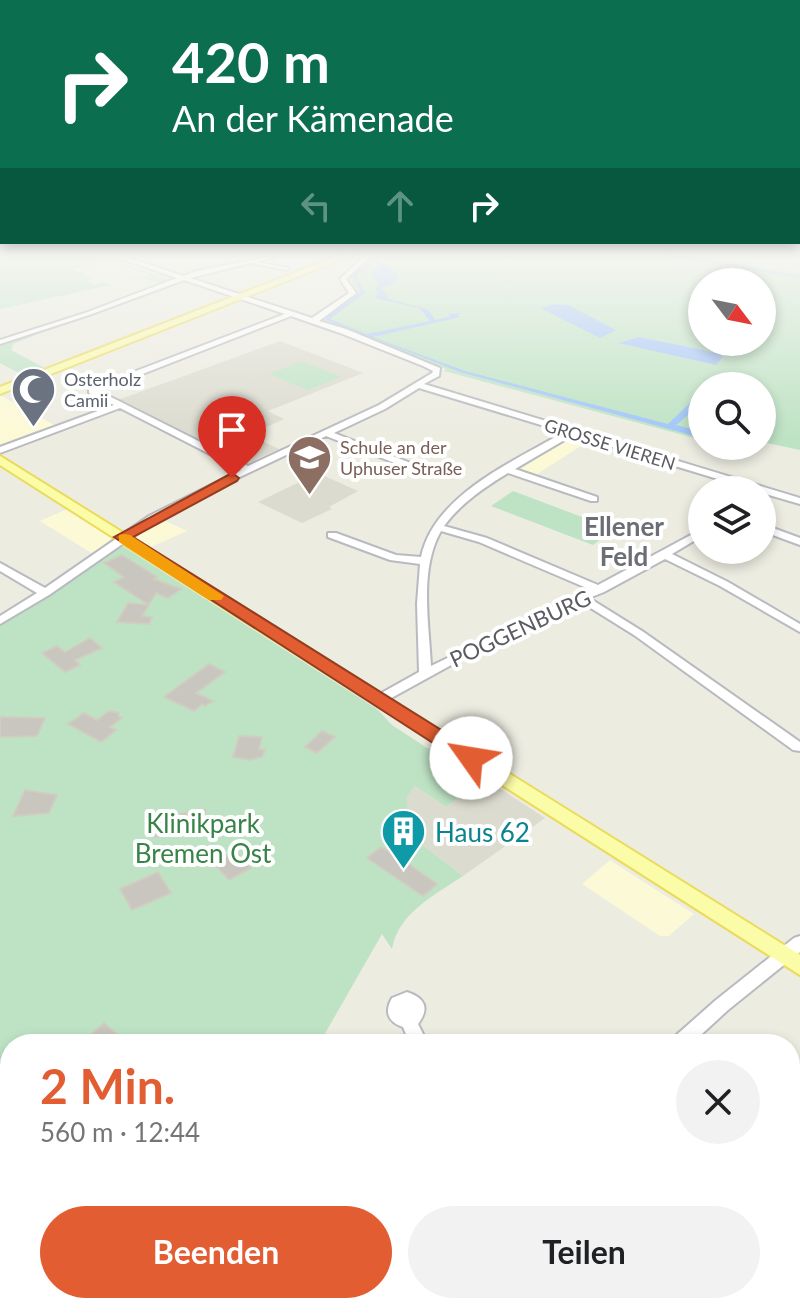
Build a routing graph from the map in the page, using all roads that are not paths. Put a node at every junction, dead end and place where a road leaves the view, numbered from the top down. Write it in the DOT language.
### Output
graph roads {
  1 [pos="83,313"];
  2 [pos="202,313"];
  3 [pos="283,313"];
  4 [pos="324,313"];
  5 [pos="288,315"];
  6 [pos="312,322"];
  7 [pos="0,342"];
  8 [pos="421,386"];
  9 [pos="0,391"];
  10 [pos="119,406"];
  11 [pos="571,432"];
  12 [pos="328,434"];
  13 [pos="0,450"];
  14 [pos="0,460"];
  15 [pos="248,470"];
  16 [pos="510,470"];
  17 [pos="423,471"];
  18 [pos="715,476"];
  19 [pos="776,494"];
  20 [pos="594,499"];
  21 [pos="800,501"];
  22 [pos="437,527"];
  23 [pos="776,533"];
  24 [pos="332,535"];
  25 [pos="122,537"];
  26 [pos="688,541"];
  27 [pos="800,542"];
  28 [pos="665,555"];
  29 [pos="426,561"];
  30 [pos="0,566"];
  31 [pos="600,590"];
  32 [pos="45,593"];
  33 [pos="583,599"];
  34 [pos="0,621"];
  35 [pos="800,629"];
  36 [pos="425,672"];
  37 [pos="380,699"];
  38 [pos="798,747"];
  39 [pos="795,955"];
  40 [pos="408,1020"];
  41 [pos="414,1034"];
  42 [pos="690,1034"];
  1 -- 7 [label="street"];
  2 -- 9 [label="main road"];
  3 -- 5 [label="street"];
  4 -- 6 [label="street"];
  5 -- 6 [label="street"];
  5 -- 10 [label="street"];
  6 -- 8 [label="street"];
  8 -- 11 [label="street, GROSSE VIEREN"];
  8 -- 12 [label="street"];
  10 -- 13 [label="street"];
  10 -- 15 [label="street"];
  11 -- 16 [label="street"];
  11 -- 18 [label="street, GROSSE VIEREN"];
  12 -- 15 [label="street"];
  12 -- 17 [label="street"];
  14 -- 25 [label="main road"];
  15 -- 25 [label="street"];
  16 -- 20 [label="street"];
  16 -- 22 [label="street"];
  19 -- 21 [label="street, GROSSE VIEREN"];
  22 -- 29 [label="street"];
  22 -- 31 [label="street"];
  23 -- 27 [label="street"];
  24 -- 29 [label="street"];
  25 -- 32 [label="street"];
  25 -- 37 [label="main road"];
  26 -- 28 [label="street, POGGENBURG"];
  28 -- 31 [label="street, POGGENBURG"];
  28 -- 35 [label="street"];
  29 -- 36 [label="street"];
  30 -- 32 [label="street"];
  31 -- 33 [label="street, POGGENBURG"];
  32 -- 34 [label="street"];
  33 -- 36 [label="street, POGGENBURG"];
  33 -- 38 [label="street"];
  36 -- 37 [label="street, POGGENBURG"];
  37 -- 39 [label="main road"];
  39 -- 42 [label="street"];
  40 -- 41 [label="street"];
}
